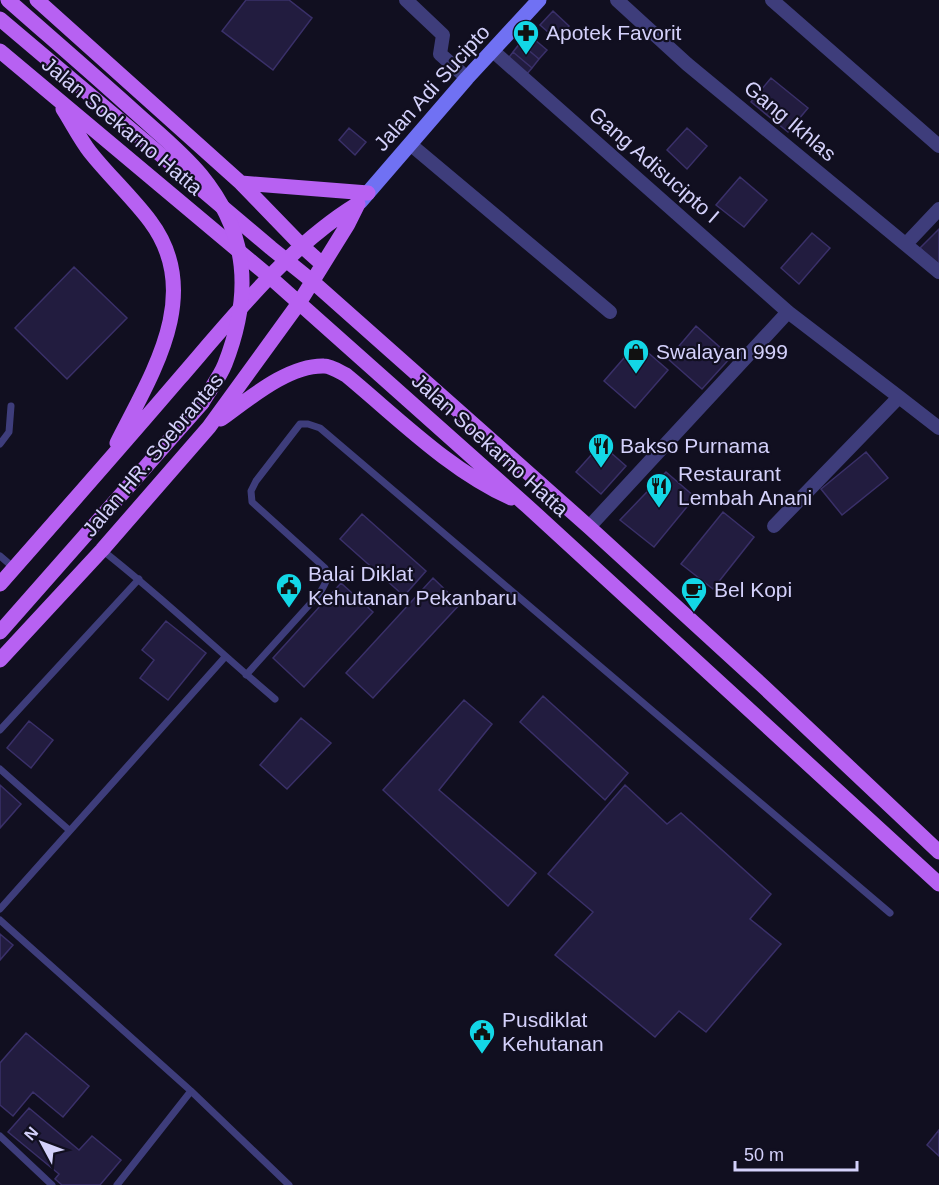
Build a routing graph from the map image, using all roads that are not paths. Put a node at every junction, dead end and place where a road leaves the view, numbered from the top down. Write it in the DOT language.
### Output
graph roads {
  1 [pos="8,0"];
  2 [pos="37,0"];
  3 [pos="406,0"];
  4 [pos="539,0"];
  5 [pos="617,0"];
  6 [pos="772,0"];
  7 [pos="0,19"];
  8 [pos="0,51"];
  9 [pos="493,51"];
  10 [pos="467,78"];
  11 [pos="56,98"];
  12 [pos="410,144"];
  13 [pos="939,146"];
  14 [pos="241,183"];
  15 [pos="363,198"];
  16 [pos="939,209"];
  17 [pos="906,244"];
  18 [pos="302,246"];
  19 [pos="287,260"];
  20 [pos="322,264"];
  21 [pos="939,272"];
  22 [pos="271,278"];
  23 [pos="312,281"];
  24 [pos="299,303"];
  25 [pos="610,312"];
  26 [pos="788,312"];
  27 [pos="899,397"];
  28 [pos="11,406"];
  29 [pos="209,427"];
  30 [pos="939,428"];
  31 [pos="0,444"];
  32 [pos="106,464"];
  33 [pos="527,506"];
  34 [pos="774,526"];
  35 [pos="589,527"];
  36 [pos="102,550"];
  37 [pos="0,556"];
  38 [pos="14,568"];
  39 [pos="139,579"];
  40 [pos="0,584"];
  41 [pos="0,632"];
  42 [pos="225,657"];
  43 [pos="0,660"];
  44 [pos="246,675"];
  45 [pos="275,699"];
  46 [pos="0,730"];
  47 [pos="0,769"];
  48 [pos="69,830"];
  49 [pos="926,839"];
  50 [pos="939,852"];
  51 [pos="911,858"];
  52 [pos="939,884"];
  53 [pos="0,909"];
  54 [pos="890,913"];
  55 [pos="0,920"];
  56 [pos="191,1091"];
  57 [pos="0,1136"];
  58 [pos="52,1185"];
  59 [pos="117,1185"];
  60 [pos="290,1185"];
  1 -- 41 [label="main road, bridge"];
  2 -- 14 [label="main road"];
  3 -- 10 [label="street"];
  4 -- 9 [label="main road, Jalan Adi Sucipto"];
  5 -- 17 [label="street, Gang Ikhlas"];
  6 -- 13 [label="street"];
  7 -- 19 [label="main road, Jalan Soekarno Hatta"];
  8 -- 11 [label="main road, Jalan Soekarno Hatta"];
  9 -- 10 [label="main road, Jalan Adi Sucipto"];
  9 -- 26 [label="street, Gang Adisucipto I"];
  10 -- 12 [label="main road, Jalan Adi Sucipto"];
  11 -- 22 [label="main road, Jalan Soekarno Hatta"];
  11 -- 32 [label="main road"];
  12 -- 15 [label="main road, Jalan Adi Sucipto"];
  12 -- 25 [label="street"];
  14 -- 15 [label="main road"];
  14 -- 18 [label="main road"];
  15 -- 18 [label="main road, Jalan Adi Sucipto"];
  15 -- 20 [label="main road, Jalan Adi Sucipto"];
  16 -- 17 [label="street"];
  17 -- 21 [label="street, Gang Ikhlas"];
  18 -- 19 [label="main road, Jalan HR. Soebrantas"];
  18 -- 20 [label="main road"];
  19 -- 22 [label="main road, Jalan HR. Soebrantas"];
  19 -- 23 [label="main road, Jalan Soekarno Hatta"];
  20 -- 23 [label="main road, Jalan HR. Soebrantas"];
  22 -- 24 [label="main road, Jalan Soekarno Hatta"];
  22 -- 32 [label="main road, Jalan HR. Soebrantas"];
  23 -- 24 [label="main road, Jalan HR. Soebrantas"];
  23 -- 35 [label="main road, Jalan Soekarno Hatta"];
  24 -- 29 [label="main road, Jalan HR. Soebrantas"];
  24 -- 33 [label="main road, Jalan Soekarno Hatta"];
  26 -- 27 [label="street, Gang Adisucipto I"];
  26 -- 35 [label="street"];
  27 -- 30 [label="street, Gang Adisucipto I"];
  27 -- 34 [label="street"];
  28 -- 31 [label="lane"];
  29 -- 33 [label="main road"];
  29 -- 36 [label="main road, Jalan HR. Soebrantas"];
  32 -- 38 [label="main road, Jalan HR. Soebrantas"];
  33 -- 51 [label="main road, Jalan Soekarno Hatta"];
  35 -- 49 [label="main road, Jalan Soekarno Hatta"];
  36 -- 39 [label="lane"];
  36 -- 43 [label="main road, Jalan HR. Soebrantas"];
  37 -- 38 [label="lane"];
  38 -- 40 [label="main road, Jalan HR. Soebrantas"];
  39 -- 42 [label="lane"];
  39 -- 46 [label="lane"];
  42 -- 44 [label="lane"];
  42 -- 48 [label="lane"];
  44 -- 45 [label="lane"];
  44 -- 54 [label="lane"];
  47 -- 48 [label="lane"];
  48 -- 53 [label="lane"];
  49 -- 50 [label="main road, Jalan Soekarno Hatta"];
  49 -- 51 [label="main road"];
  51 -- 52 [label="main road, Jalan Soekarno Hatta"];
  55 -- 56 [label="lane"];
  56 -- 59 [label="lane"];
  56 -- 60 [label="lane"];
  57 -- 58 [label="lane"];
}
